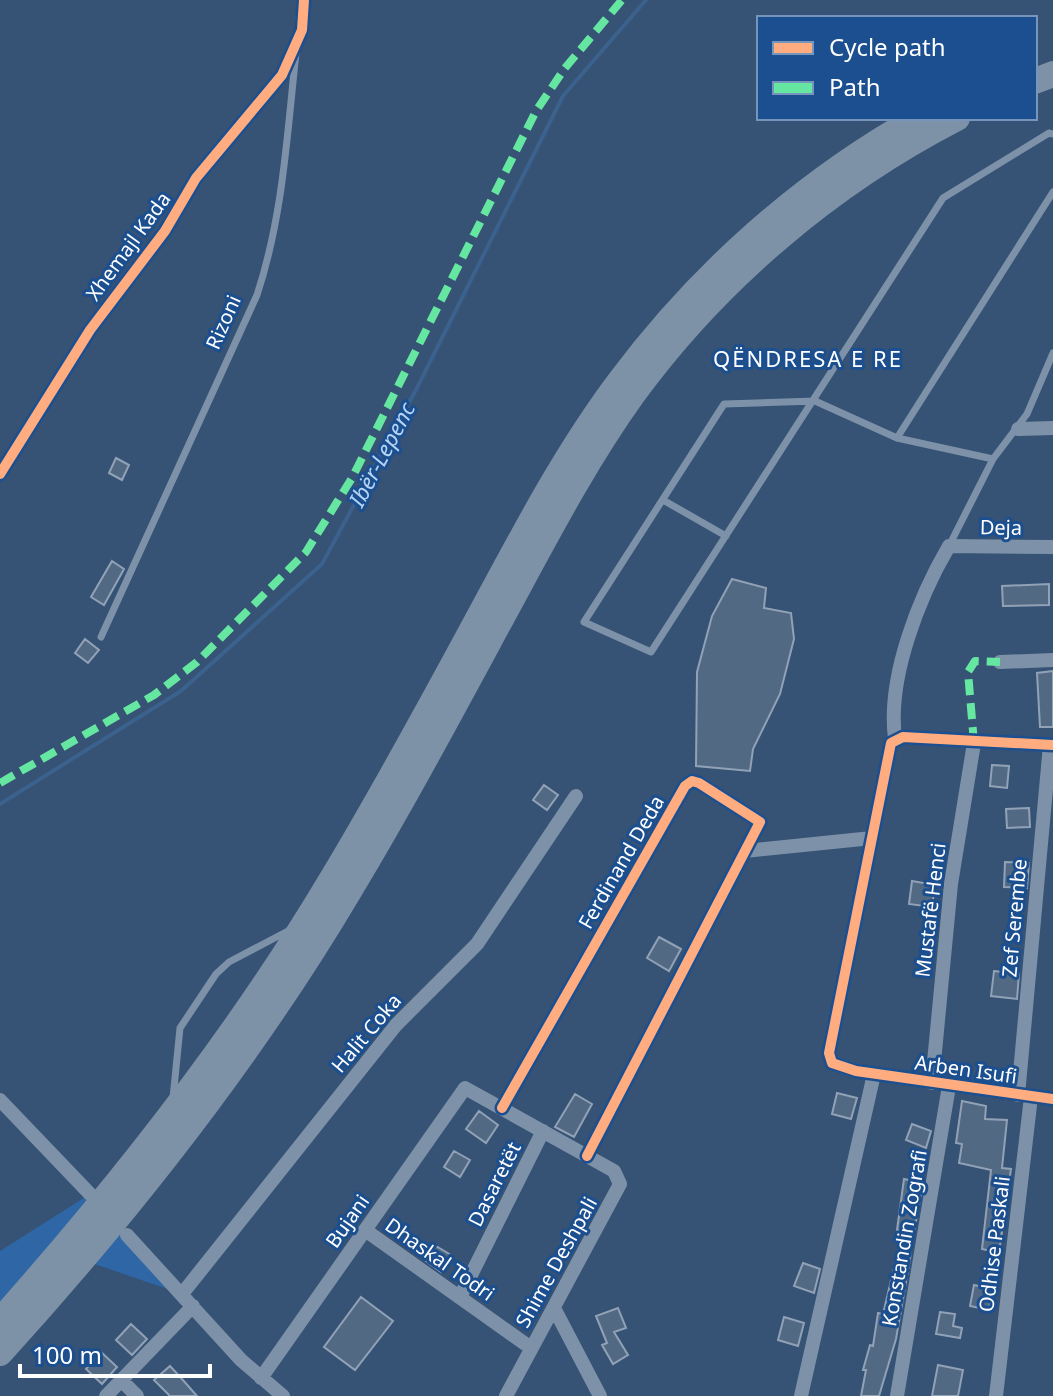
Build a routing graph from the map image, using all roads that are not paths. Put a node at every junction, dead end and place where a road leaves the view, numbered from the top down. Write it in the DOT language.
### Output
graph roads {
  1 [pos="304,0"];
  2 [pos="297,48"];
  3 [pos="915,120"];
  4 [pos="954,120"];
  5 [pos="1053,134"];
  6 [pos="1053,192"];
  7 [pos="1053,353"];
  8 [pos="815,401"];
  9 [pos="1053,428"];
  10 [pos="1018,429"];
  11 [pos="897,438"];
  12 [pos="993,459"];
  13 [pos="0,474"];
  14 [pos="663,500"];
  15 [pos="726,536"];
  16 [pos="949,546"];
  17 [pos="1053,547"];
  18 [pos="101,637"];
  19 [pos="1053,660"];
  20 [pos="1000,662"];
  21 [pos="895,738"];
  22 [pos="974,743"];
  23 [pos="1052,745"];
  24 [pos="576,796"];
  25 [pos="872,838"];
  26 [pos="745,851"];
  27 [pos="309,916"];
  28 [pos="874,1074"];
  29 [pos="932,1083"];
  30 [pos="949,1086"];
  31 [pos="465,1088"];
  32 [pos="1024,1096"];
  33 [pos="1053,1099"];
  34 [pos="0,1100"];
  35 [pos="502,1108"];
  36 [pos="171,1116"];
  37 [pos="543,1131"];
  38 [pos="587,1156"];
  39 [pos="90,1194"];
  40 [pos="365,1230"];
  41 [pos="127,1235"];
  42 [pos="182,1294"];
  43 [pos="460,1297"];
  44 [pos="193,1306"];
  45 [pos="554,1308"];
  46 [pos="0,1321"];
  47 [pos="531,1348"];
  48 [pos="0,1353"];
  49 [pos="261,1378"];
  50 [pos="121,1380"];
  51 [pos="106,1396"];
  52 [pos="137,1396"];
  53 [pos="283,1396"];
  54 [pos="506,1396"];
  55 [pos="600,1396"];
  56 [pos="801,1396"];
  57 [pos="897,1396"];
  58 [pos="996,1396"];
  1 -- 2 [label="street, Rizoni"];
  2 -- 13 [label="street, Xhemajl Kada"];
  2 -- 18 [label="lane, Rizoni"];
  3 -- 27 [label="highway"];
  4 -- 48 [label="highway"];
  5 -- 8 [label="lane"];
  6 -- 11 [label="lane"];
  7 -- 10 [label="lane"];
  8 -- 11 [label="lane"];
  8 -- 14 [label="lane"];
  8 -- 15 [label="lane"];
  9 -- 10 [label="street"];
  10 -- 12 [label="lane"];
  11 -- 12 [label="lane"];
  12 -- 16 [label="lane"];
  14 -- 15 [label="lane"];
  14 -- 15 [label="lane"];
  16 -- 17 [label="street, Deja"];
  16 -- 21 [label="street"];
  19 -- 20 [label="street"];
  21 -- 22 [label="street"];
  21 -- 25 [label="street"];
  22 -- 23 [label="street"];
  22 -- 29 [label="street, Mustafë Henci"];
  23 -- 32 [label="street, Zef Serembe"];
  24 -- 42 [label="street, Halit Coka"];
  25 -- 26 [label="street"];
  25 -- 28 [label="street, Arben Isufi"];
  26 -- 35 [label="street, Ferdinand Deda"];
  26 -- 38 [label="street, Ferdinand Deda"];
  27 -- 36 [label="highway"];
  27 -- 36 [label="lane"];
  28 -- 29 [label="street, Arben Isufi"];
  28 -- 56 [label="street"];
  29 -- 30 [label="street, Arben Isufi"];
  30 -- 32 [label="street, Arben Isufi"];
  30 -- 57 [label="street, Konstandin Zografi"];
  31 -- 35 [label="street, Shime Deshpali"];
  31 -- 40 [label="street, Bujani"];
  32 -- 33 [label="street, Arben Isufi"];
  32 -- 58 [label="street, Odhise Paskali"];
  34 -- 39 [label="street"];
  35 -- 37 [label="street, Shime Deshpali"];
  36 -- 46 [label="highway"];
  37 -- 38 [label="street, Shime Deshpali"];
  37 -- 43 [label="street, Dasaretët"];
  38 -- 45 [label="street, Shime Deshpali"];
  40 -- 43 [label="street, Dhaskal Todri"];
  40 -- 49 [label="street, Bujani"];
  41 -- 42 [label="street"];
  42 -- 44 [label="street"];
  43 -- 47 [label="street, Dhaskal Todri"];
  44 -- 49 [label="street"];
  44 -- 50 [label="street"];
  45 -- 47 [label="street, Shime Deshpali"];
  45 -- 55 [label="street"];
  47 -- 54 [label="street, Shime Deshpali"];
  49 -- 53 [label="street"];
  50 -- 51 [label="street"];
  50 -- 52 [label="street"];
}
